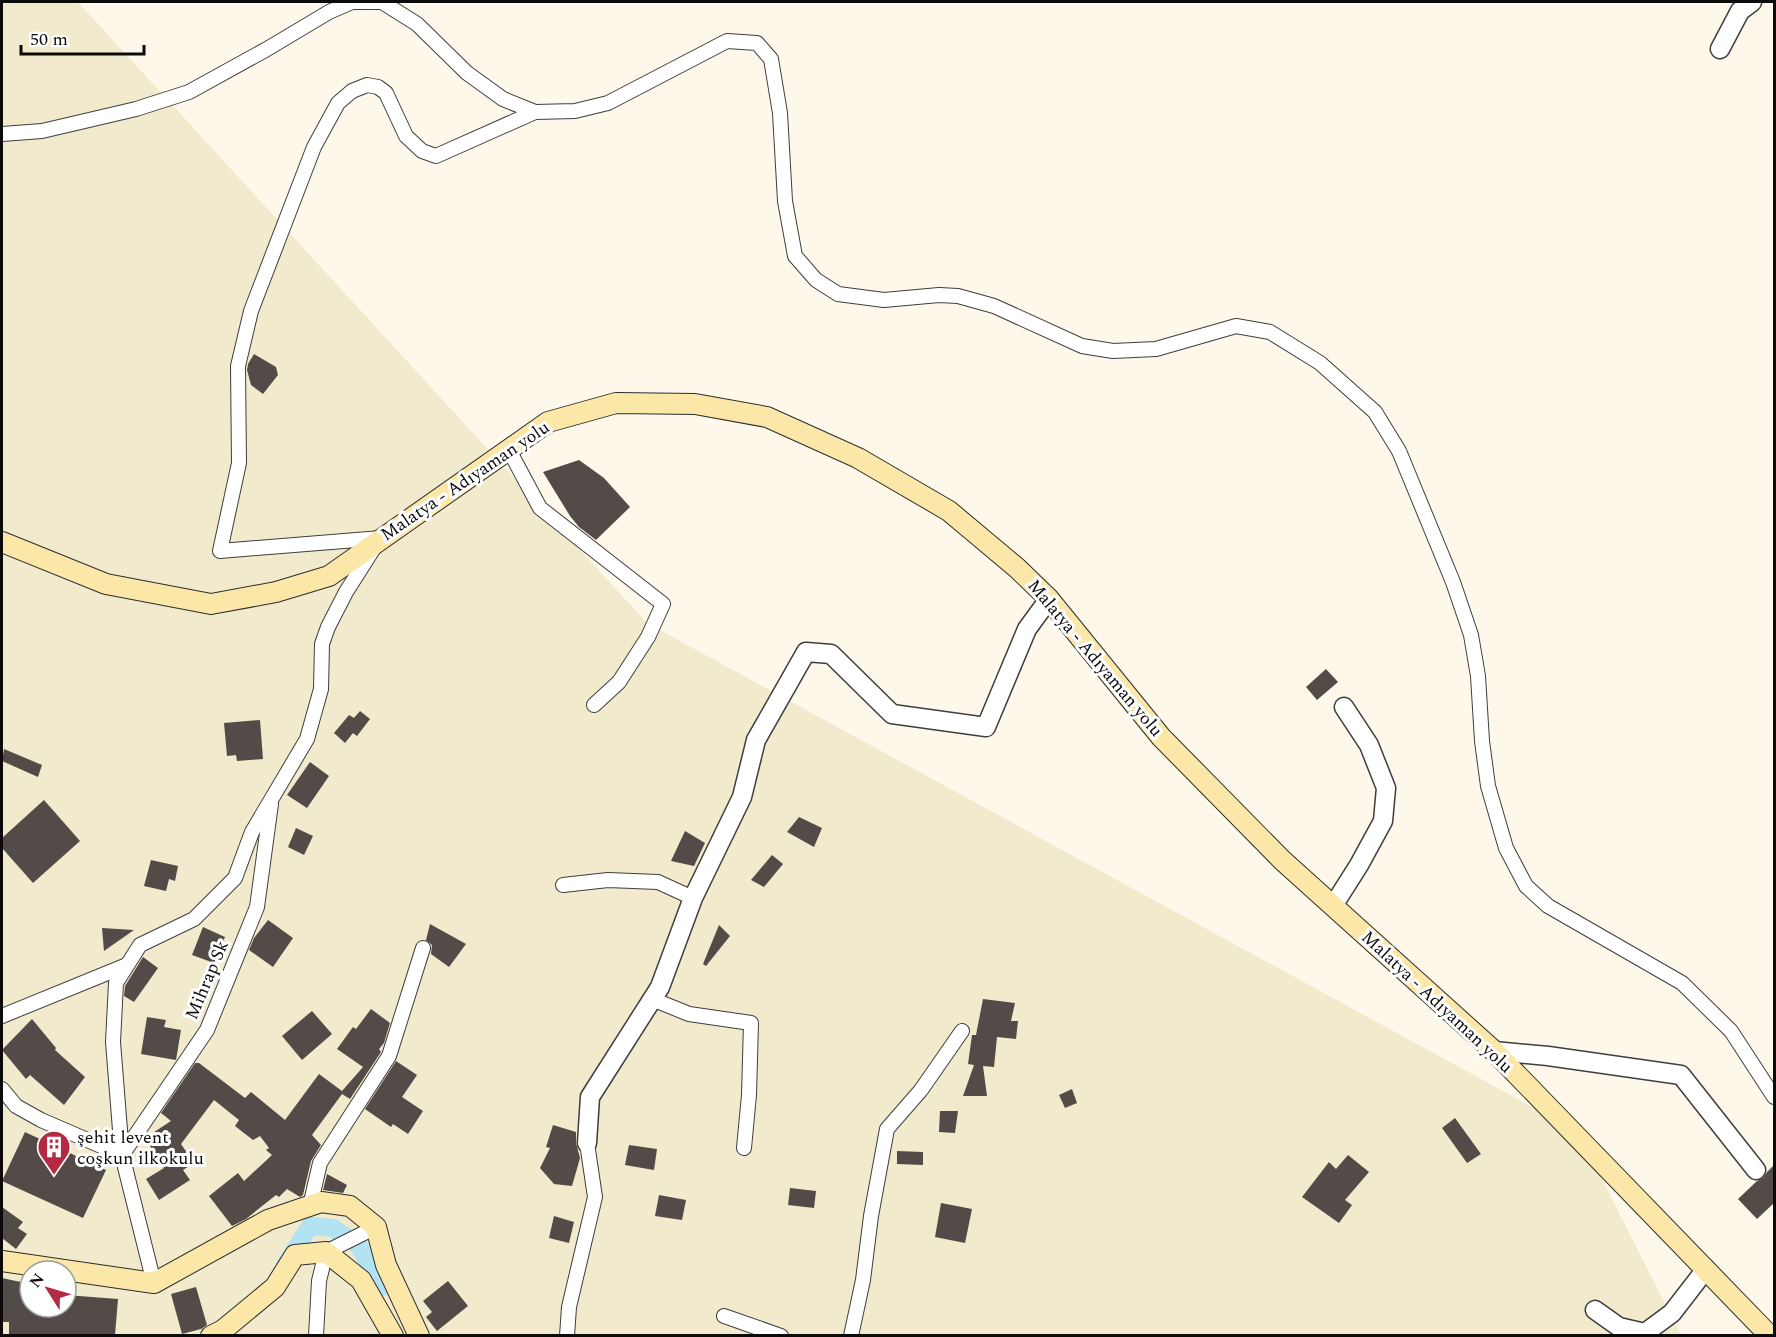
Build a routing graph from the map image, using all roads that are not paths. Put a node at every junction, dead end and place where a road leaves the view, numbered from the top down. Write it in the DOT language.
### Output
graph roads {
  1 [pos="1752,2"];
  2 [pos="1720,49"];
  3 [pos="535,112"];
  4 [pos="2,134"];
  5 [pos="509,450"];
  6 [pos="382,538"];
  7 [pos="2,542"];
  8 [pos="1049,599"];
  9 [pos="594,705"];
  10 [pos="1344,707"];
  11 [pos="272,798"];
  12 [pos="563,885"];
  13 [pos="693,898"];
  14 [pos="1333,906"];
  15 [pos="423,948"];
  16 [pos="128,964"];
  17 [pos="651,999"];
  18 [pos="2,1016"];
  19 [pos="962,1031"];
  20 [pos="1494,1051"];
  21 [pos="2,1089"];
  22 [pos="1774,1097"];
  23 [pos="587,1143"];
  24 [pos="744,1148"];
  25 [pos="122,1155"];
  26 [pos="1756,1170"];
  27 [pos="310,1206"];
  28 [pos="376,1227"];
  29 [pos="327,1252"];
  30 [pos="2,1261"];
  31 [pos="1706,1269"];
  32 [pos="154,1283"];
  33 [pos="1595,1310"];
  34 [pos="724,1316"];
  35 [pos="211,1335"];
  36 [pos="316,1335"];
  37 [pos="393,1335"];
  38 [pos="419,1335"];
  39 [pos="567,1335"];
  40 [pos="781,1335"];
  41 [pos="852,1335"];
  42 [pos="1770,1335"];
  1 -- 2 [label="street"];
  3 -- 4 [label="street"];
  3 -- 6 [label="street"];
  3 -- 22 [label="street"];
  5 -- 6 [label="main road, Malatya - Adıyaman yolu"];
  5 -- 8 [label="main road, Malatya - Adıyaman yolu"];
  5 -- 9 [label="street"];
  6 -- 7 [label="main road, Malatya - Adıyaman yolu"];
  6 -- 11 [label="street"];
  8 -- 13 [label="street"];
  8 -- 14 [label="main road, Malatya - Adıyaman yolu"];
  10 -- 14 [label="street"];
  11 -- 16 [label="street"];
  11 -- 25 [label="street, Mihrap Sk"];
  12 -- 13 [label="street"];
  13 -- 17 [label="street"];
  14 -- 20 [label="main road, Malatya - Adıyaman yolu"];
  15 -- 27 [label="street"];
  16 -- 18 [label="street"];
  16 -- 25 [label="street"];
  17 -- 23 [label="street"];
  17 -- 24 [label="street"];
  19 -- 41 [label="street"];
  20 -- 26 [label="street"];
  20 -- 31 [label="main road, Malatya - Adıyaman yolu"];
  21 -- 25 [label="street"];
  23 -- 39 [label="street"];
  25 -- 32 [label="street"];
  27 -- 28 [label="main road"];
  27 -- 32 [label="main road"];
  28 -- 29 [label="street"];
  28 -- 38 [label="main road"];
  29 -- 35 [label="main road"];
  29 -- 36 [label="street"];
  29 -- 37 [label="main road"];
  30 -- 32 [label="main road"];
  31 -- 33 [label="street"];
  31 -- 42 [label="main road, Malatya - Adıyaman yolu"];
  34 -- 40 [label="street"];
}
